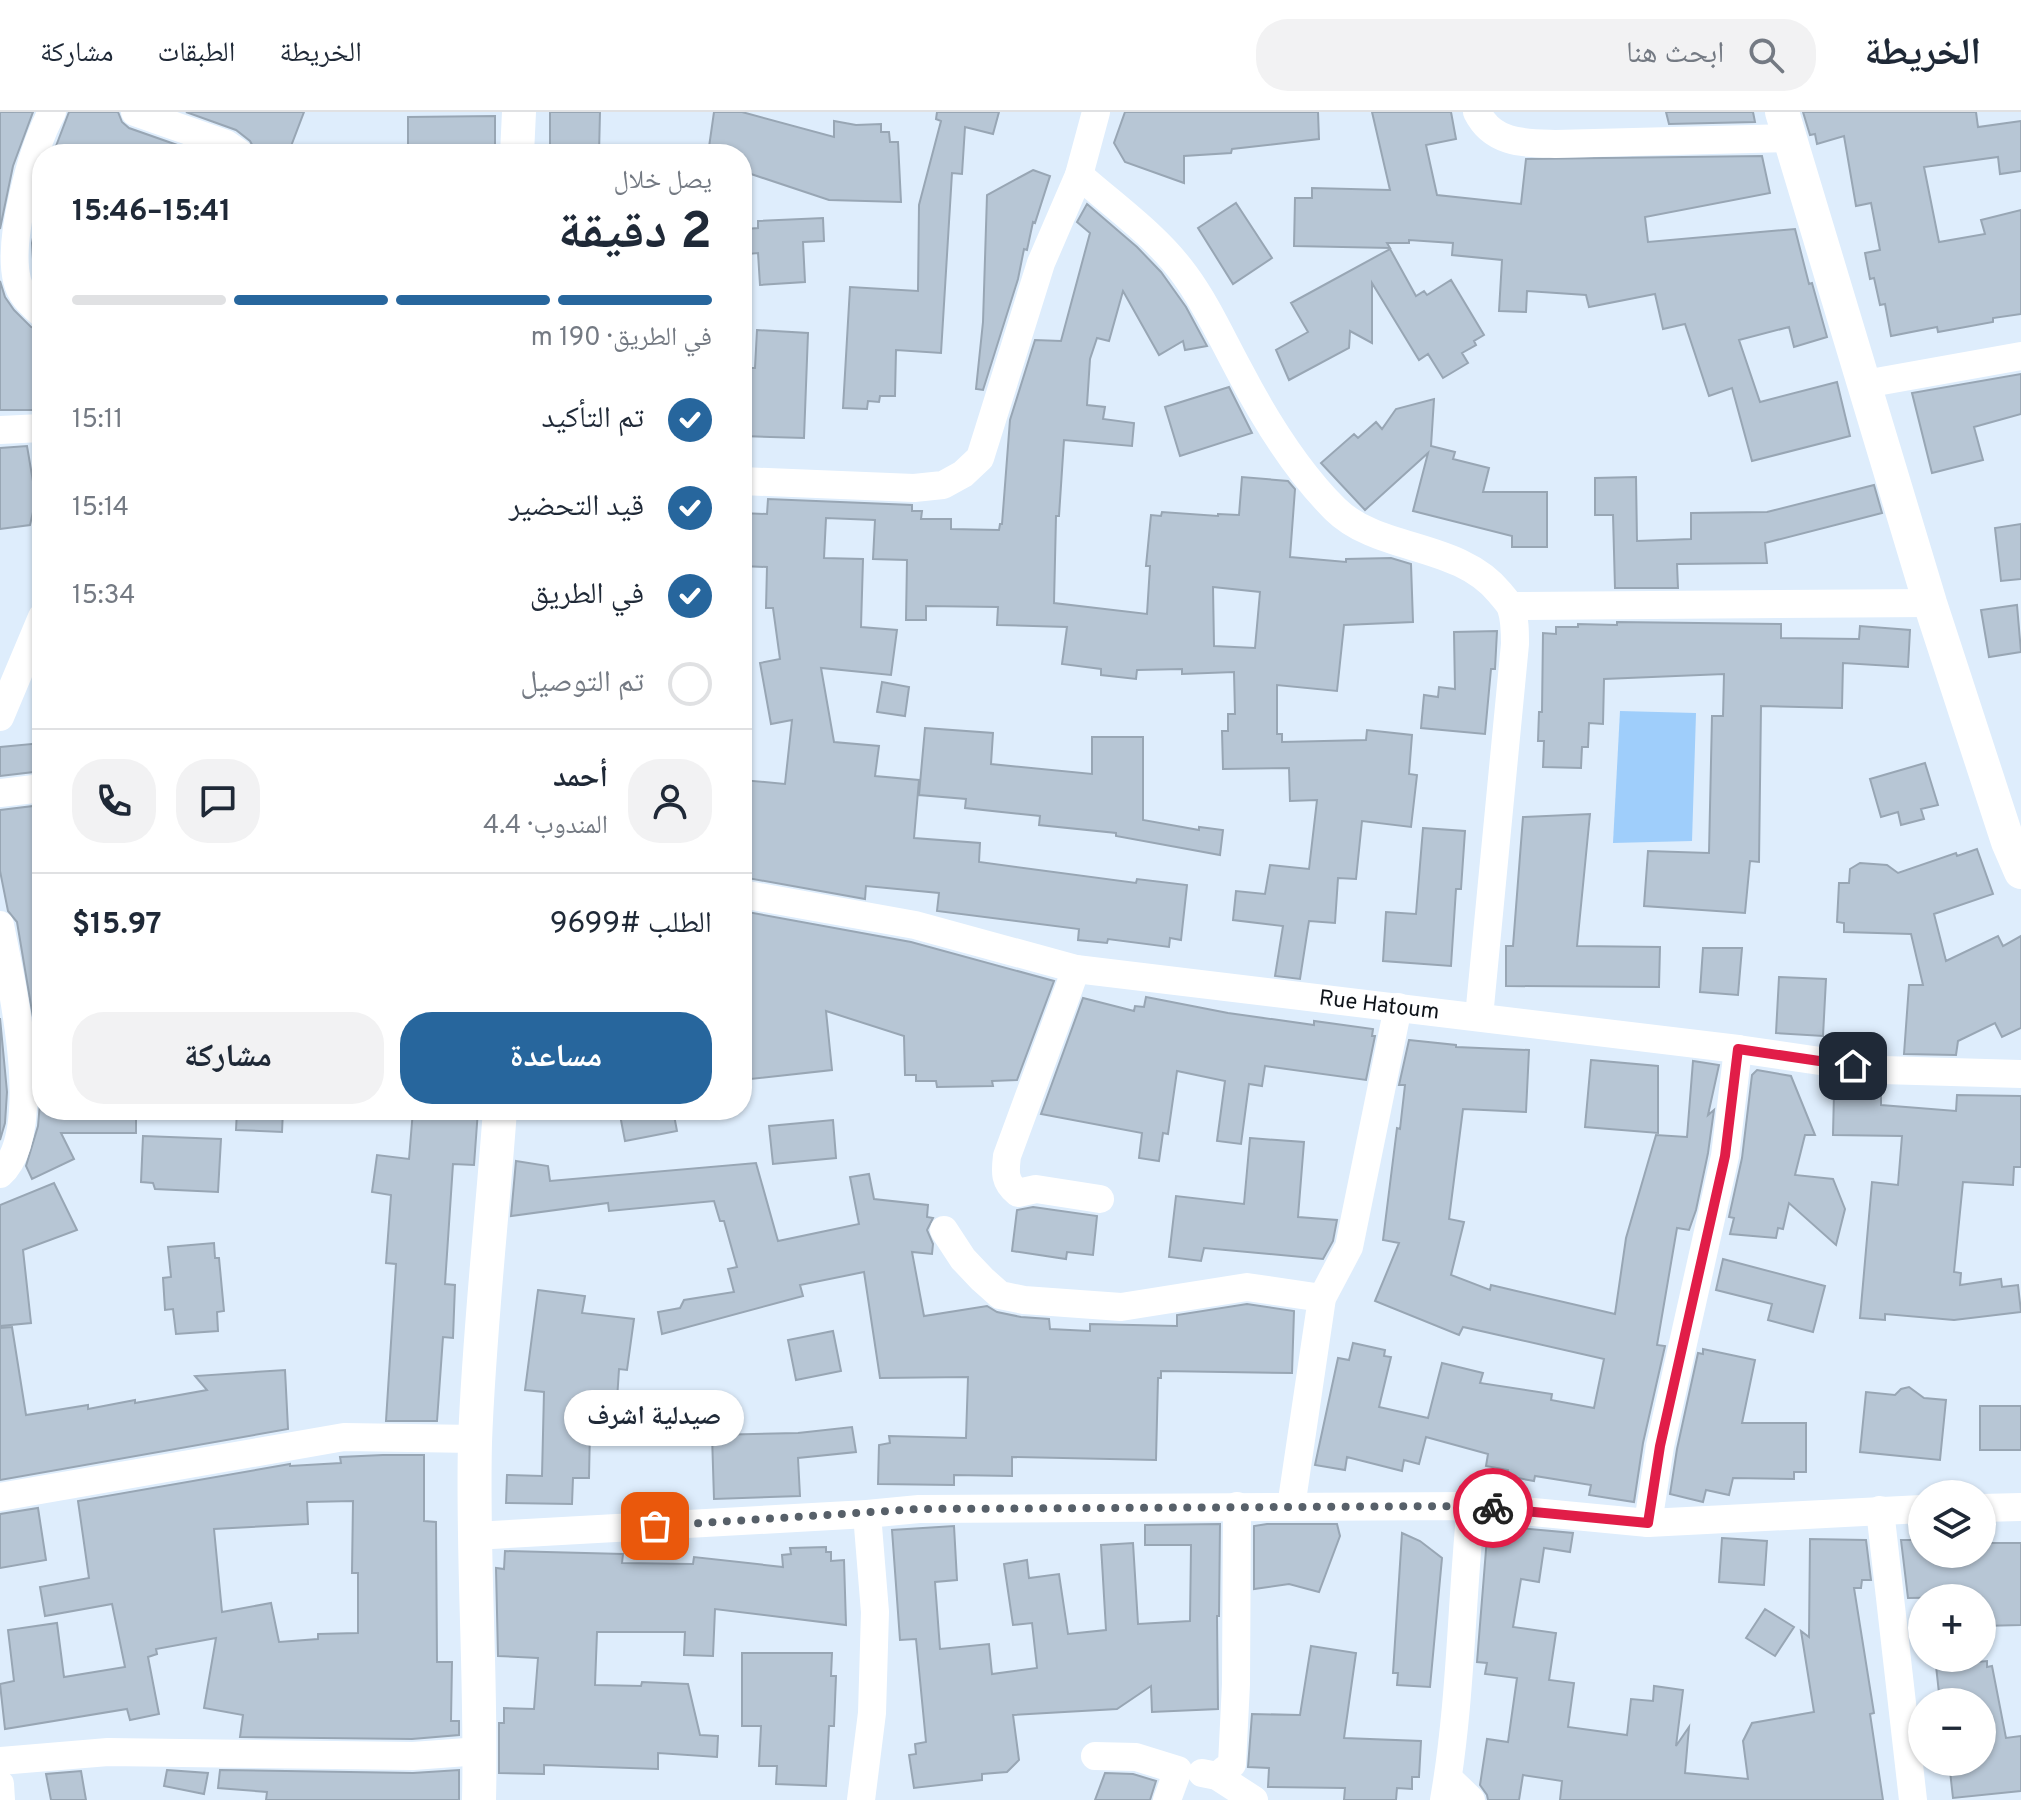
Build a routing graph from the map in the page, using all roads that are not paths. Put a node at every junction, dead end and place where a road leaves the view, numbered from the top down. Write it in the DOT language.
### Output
graph roads {
  1 [pos="52,112"];
  2 [pos="135,112"];
  3 [pos="519,112"];
  4 [pos="1096,112"];
  5 [pos="1477,112"];
  6 [pos="1786,125"];
  7 [pos="38,144"];
  8 [pos="226,144"];
  9 [pos="517,144"];
  10 [pos="32,163"];
  11 [pos="1079,175"];
  12 [pos="7,255"];
  13 [pos="32,305"];
  14 [pos="2021,356"];
  15 [pos="1865,384"];
  16 [pos="32,428"];
  17 [pos="0,430"];
  18 [pos="752,481"];
  19 [pos="1930,603"];
  20 [pos="1511,606"];
  21 [pos="32,641"];
  22 [pos="0,717"];
  23 [pos="32,789"];
  24 [pos="0,793"];
  25 [pos="2021,872"];
  26 [pos="752,896"];
  27 [pos="0,925"];
  28 [pos="1076,969"];
  29 [pos="1398,1007"];
  30 [pos="1479,1017"];
  31 [pos="1738,1049"];
  32 [pos="2021,1074"];
  33 [pos="499,1120"];
  34 [pos="0,1174"];
  35 [pos="1100,1199"];
  36 [pos="944,1230"];
  37 [pos="1322,1298"];
  38 [pos="476,1439"];
  39 [pos="0,1497"];
  40 [pos="1237,1506"];
  41 [pos="1471,1506"];
  42 [pos="1291,1507"];
  43 [pos="2021,1507"];
  44 [pos="1996,1508"];
  45 [pos="1908,1509"];
  46 [pos="1880,1510"];
  47 [pos="867,1514"];
  48 [pos="1648,1523"];
  49 [pos="474,1536"];
  50 [pos="480,1751"];
  51 [pos="1095,1756"];
  52 [pos="0,1761"];
  53 [pos="1178,1770"];
  54 [pos="1217,1776"];
  55 [pos="0,1784"];
  56 [pos="1446,1789"];
  57 [pos="1,1800"];
  58 [pos="479,1800"];
  59 [pos="861,1800"];
  60 [pos="1167,1800"];
  61 [pos="1254,1800"];
  62 [pos="1471,1800"];
  63 [pos="1913,1800"];
  1 -- 7 [label="street"];
  2 -- 8 [label="street"];
  3 -- 9 [label="street"];
  4 -- 11 [label="street"];
  5 -- 6 [label="street"];
  6 -- 15 [label="street"];
  10 -- 12 [label="street"];
  11 -- 18 [label="street"];
  11 -- 20 [label="street"];
  12 -- 13 [label="street"];
  14 -- 15 [label="street"];
  15 -- 19 [label="street"];
  16 -- 17 [label="street"];
  19 -- 20 [label="street"];
  19 -- 25 [label="street"];
  20 -- 30 [label="street"];
  21 -- 22 [label="street"];
  23 -- 24 [label="street"];
  26 -- 28 [label="street, Rue Hatoum"];
  27 -- 34 [label="street"];
  28 -- 29 [label="street, Rue Hatoum"];
  28 -- 35 [label="street"];
  29 -- 30 [label="street, Rue Hatoum"];
  29 -- 37 [label="street"];
  30 -- 31 [label="street, Rue Hatoum"];
  31 -- 32 [label="street, Rue Hatoum"];
  31 -- 48 [label="street"];
  33 -- 38 [label="street"];
  36 -- 37 [label="street"];
  37 -- 42 [label="street"];
  38 -- 39 [label="street"];
  38 -- 49 [label="street"];
  40 -- 42 [label="street"];
  40 -- 47 [label="street"];
  40 -- 54 [label="street"];
  41 -- 42 [label="street"];
  41 -- 48 [label="street"];
  41 -- 56 [label="street"];
  43 -- 44 [label="street"];
  45 -- 46 [label="street"];
  46 -- 48 [label="street"];
  46 -- 63 [label="street"];
  47 -- 49 [label="street"];
  47 -- 59 [label="street"];
  49 -- 50 [label="street"];
  50 -- 52 [label="street"];
  50 -- 58 [label="street"];
  51 -- 53 [label="street"];
  53 -- 54 [label="street"];
  53 -- 60 [label="street"];
  54 -- 61 [label="street"];
  55 -- 57 [label="street"];
  56 -- 62 [label="street"];
}
